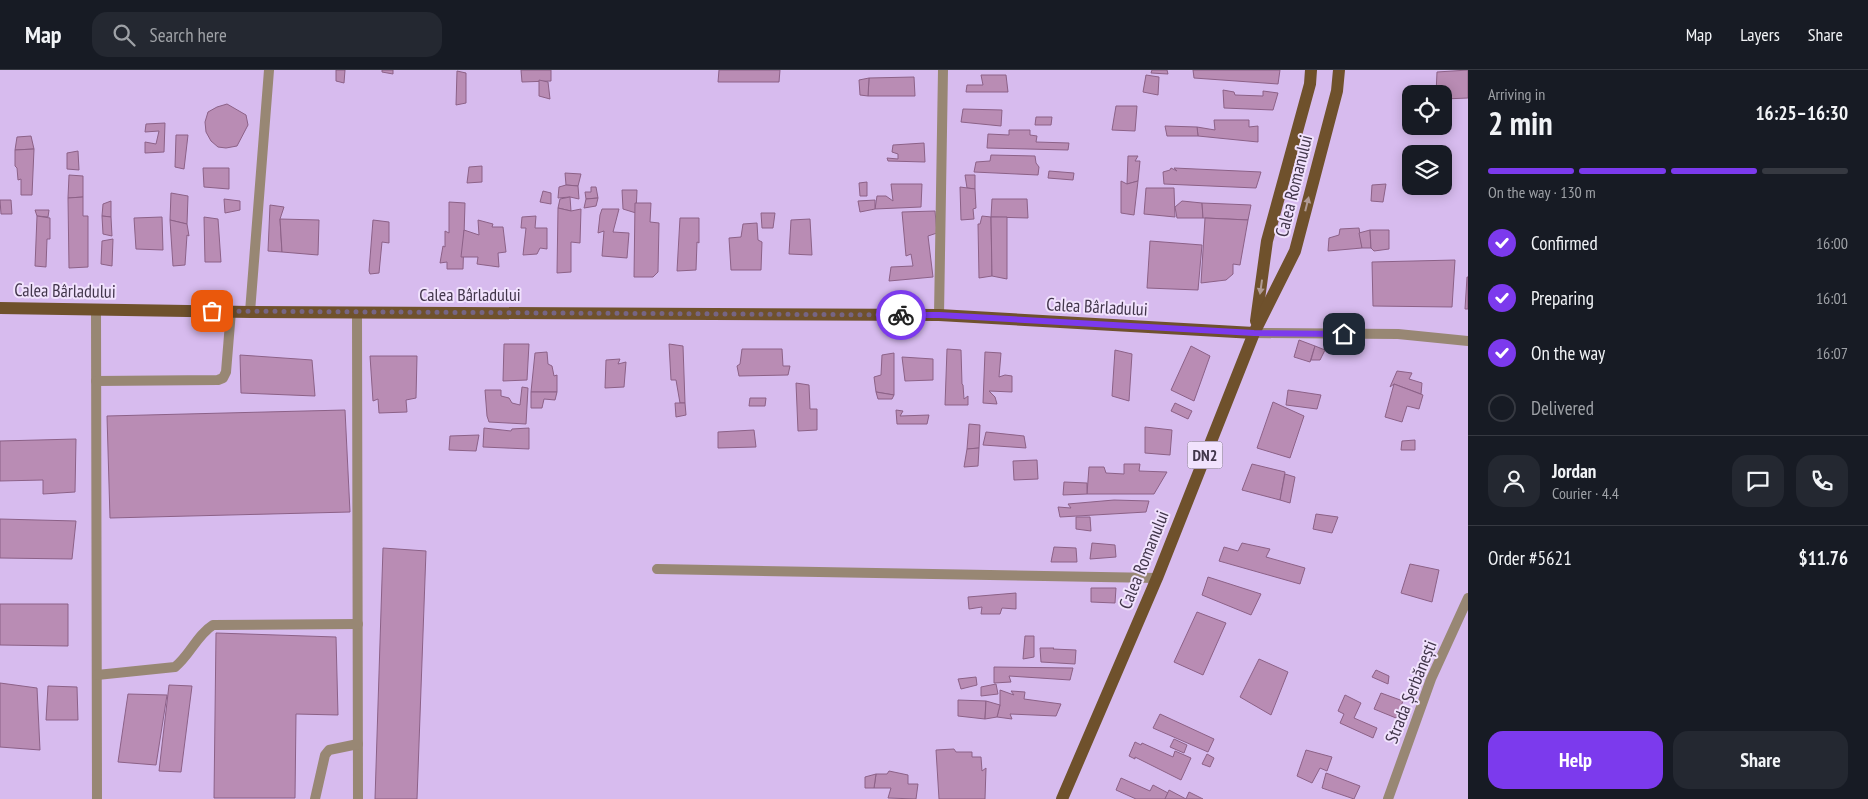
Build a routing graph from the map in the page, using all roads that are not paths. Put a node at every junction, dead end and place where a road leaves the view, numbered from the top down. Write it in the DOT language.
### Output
graph roads {
  1 [pos="269,70"];
  2 [pos="943,70"];
  3 [pos="1311,70"];
  4 [pos="1339,70"];
  5 [pos="0,308"];
  6 [pos="96,309"];
  7 [pos="231,312"];
  8 [pos="250,312"];
  9 [pos="357,313"];
  10 [pos="939,315"];
  11 [pos="1254,333"];
  12 [pos="1468,341"];
  13 [pos="96,381"];
  14 [pos="657,569"];
  15 [pos="1157,578"];
  16 [pos="1468,598"];
  17 [pos="358,624"];
  18 [pos="97,675"];
  19 [pos="358,744"];
  20 [pos="97,799"];
  21 [pos="315,799"];
  22 [pos="358,799"];
  23 [pos="1062,799"];
  24 [pos="1388,799"];
  1 -- 8 [label="street"];
  2 -- 10 [label="street"];
  3 -- 11 [label="main road, Calea Romanului / DN2, one-way"];
  11 -- 4 [label="main road, Calea Romanului / DN2, one-way"];
  5 -- 6 [label="main road, Calea Bârladului"];
  6 -- 7 [label="main road, Calea Bârladului"];
  6 -- 13 [label="street"];
  7 -- 8 [label="main road, Calea Bârladului"];
  7 -- 13 [label="street"];
  8 -- 9 [label="main road, Calea Bârladului"];
  9 -- 10 [label="main road, Calea Bârladului"];
  9 -- 17 [label="street"];
  10 -- 11 [label="main road, Calea Bârladului"];
  11 -- 12 [label="street"];
  11 -- 15 [label="main road, Calea Romanului / DN2"];
  13 -- 18 [label="street"];
  14 -- 15 [label="street"];
  15 -- 23 [label="main road, Calea Romanului / DN2"];
  16 -- 24 [label="street, Strada Șerbănești"];
  17 -- 18 [label="street"];
  17 -- 19 [label="street"];
  18 -- 20 [label="street"];
  19 -- 21 [label="street"];
  19 -- 22 [label="street"];
}
